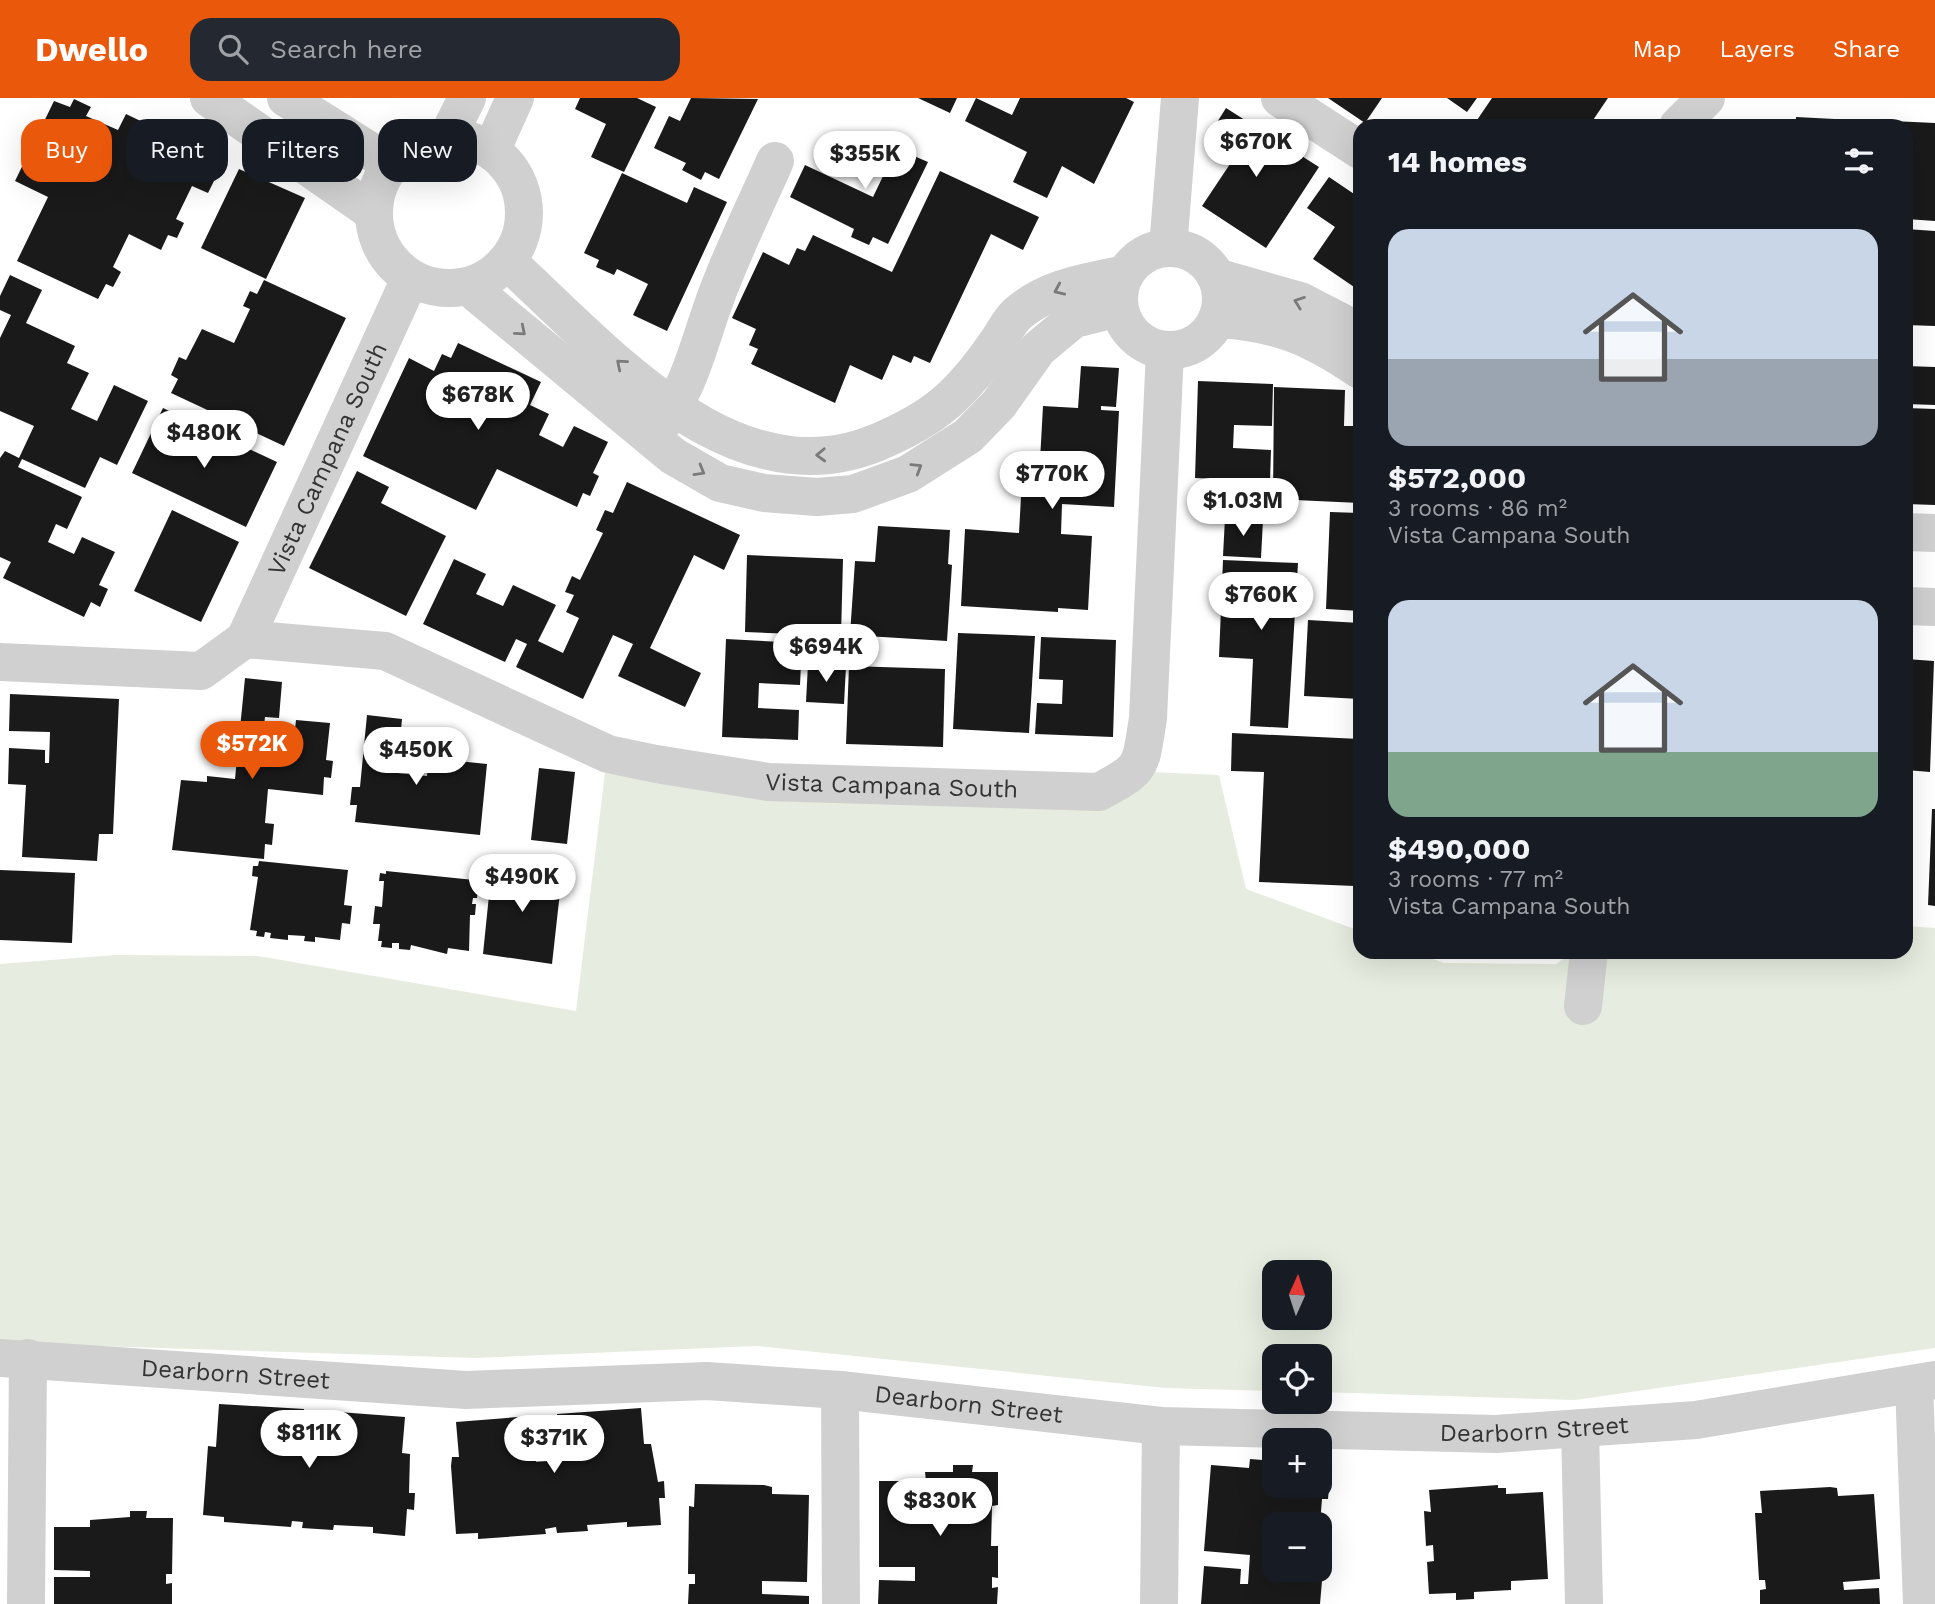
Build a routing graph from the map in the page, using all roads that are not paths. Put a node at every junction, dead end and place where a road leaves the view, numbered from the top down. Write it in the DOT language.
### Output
graph roads {
  1 [pos="209,98"];
  2 [pos="286,98"];
  3 [pos="467,98"];
  4 [pos="515,98"];
  5 [pos="1180,98"];
  6 [pos="1280,98"];
  7 [pos="1706,98"];
  8 [pos="456,119"];
  9 [pos="1685,119"];
  10 [pos="477,144"];
  11 [pos="1353,145"];
  12 [pos="492,149"];
  13 [pos="378,156"];
  14 [pos="775,161"];
  15 [pos="382,182"];
  16 [pos="372,211"];
  17 [pos="1168,248"];
  18 [pos="509,262"];
  19 [pos="1216,277"];
  20 [pos="410,279"];
  21 [pos="469,287"];
  22 [pos="1122,291"];
  23 [pos="1217,319"];
  24 [pos="1353,328"];
  25 [pos="1165,351"];
  26 [pos="1353,366"];
  27 [pos="674,408"];
  28 [pos="651,438"];
  29 [pos="868,447"];
  30 [pos="881,484"];
  31 [pos="1913,532"];
  32 [pos="1935,533"];
  33 [pos="1913,606"];
  34 [pos="1935,607"];
  35 [pos="245,639"];
  36 [pos="0,662"];
  37 [pos="1589,959"];
  38 [pos="1583,1006"];
  39 [pos="14,1358"];
  40 [pos="1924,1382"];
  41 [pos="839,1390"];
  42 [pos="1161,1426"];
  43 [pos="1580,1429"];
  44 [pos="26,1604"];
  45 [pos="841,1604"];
  46 [pos="1159,1604"];
  47 [pos="1584,1604"];
  48 [pos="1922,1604"];
  1 -- 16 [label="street"];
  2 -- 13 [label="street"];
  3 -- 8 [label="street"];
  4 -- 12 [label="street"];
  5 -- 17 [label="street"];
  6 -- 11 [label="street"];
  7 -- 9 [label="street"];
  10 -- 12 [label="street"];
  12 -- 18 [label="street"];
  14 -- 27 [label="street"];
  15 -- 16 [label="street"];
  16 -- 20 [label="street"];
  17 -- 19 [label="street"];
  17 -- 22 [label="street"];
  18 -- 21 [label="street"];
  27 -- 18 [label="street, one-way"];
  19 -- 23 [label="street"];
  24 -- 19 [label="street, one-way"];
  20 -- 21 [label="street"];
  20 -- 35 [label="street, Vista Campana South"];
  21 -- 28 [label="street, one-way"];
  22 -- 25 [label="street"];
  22 -- 29 [label="street, one-way"];
  30 -- 22 [label="street, one-way"];
  23 -- 25 [label="street"];
  23 -- 26 [label="street"];
  25 -- 35 [label="street, Vista Campana South"];
  27 -- 28 [label="street"];
  29 -- 27 [label="street, one-way"];
  28 -- 30 [label="street, one-way"];
  29 -- 30 [label="street"];
  31 -- 32 [label="street"];
  33 -- 34 [label="street"];
  35 -- 36 [label="street, Vista Campana South"];
  37 -- 38 [label="street"];
  39 -- 41 [label="street, Dearborn Street"];
  39 -- 44 [label="street"];
  40 -- 43 [label="street, Dearborn Street"];
  40 -- 48 [label="street"];
  41 -- 42 [label="street, Dearborn Street"];
  41 -- 45 [label="street"];
  42 -- 43 [label="street, Dearborn Street"];
  42 -- 46 [label="street"];
  43 -- 47 [label="street"];
}
